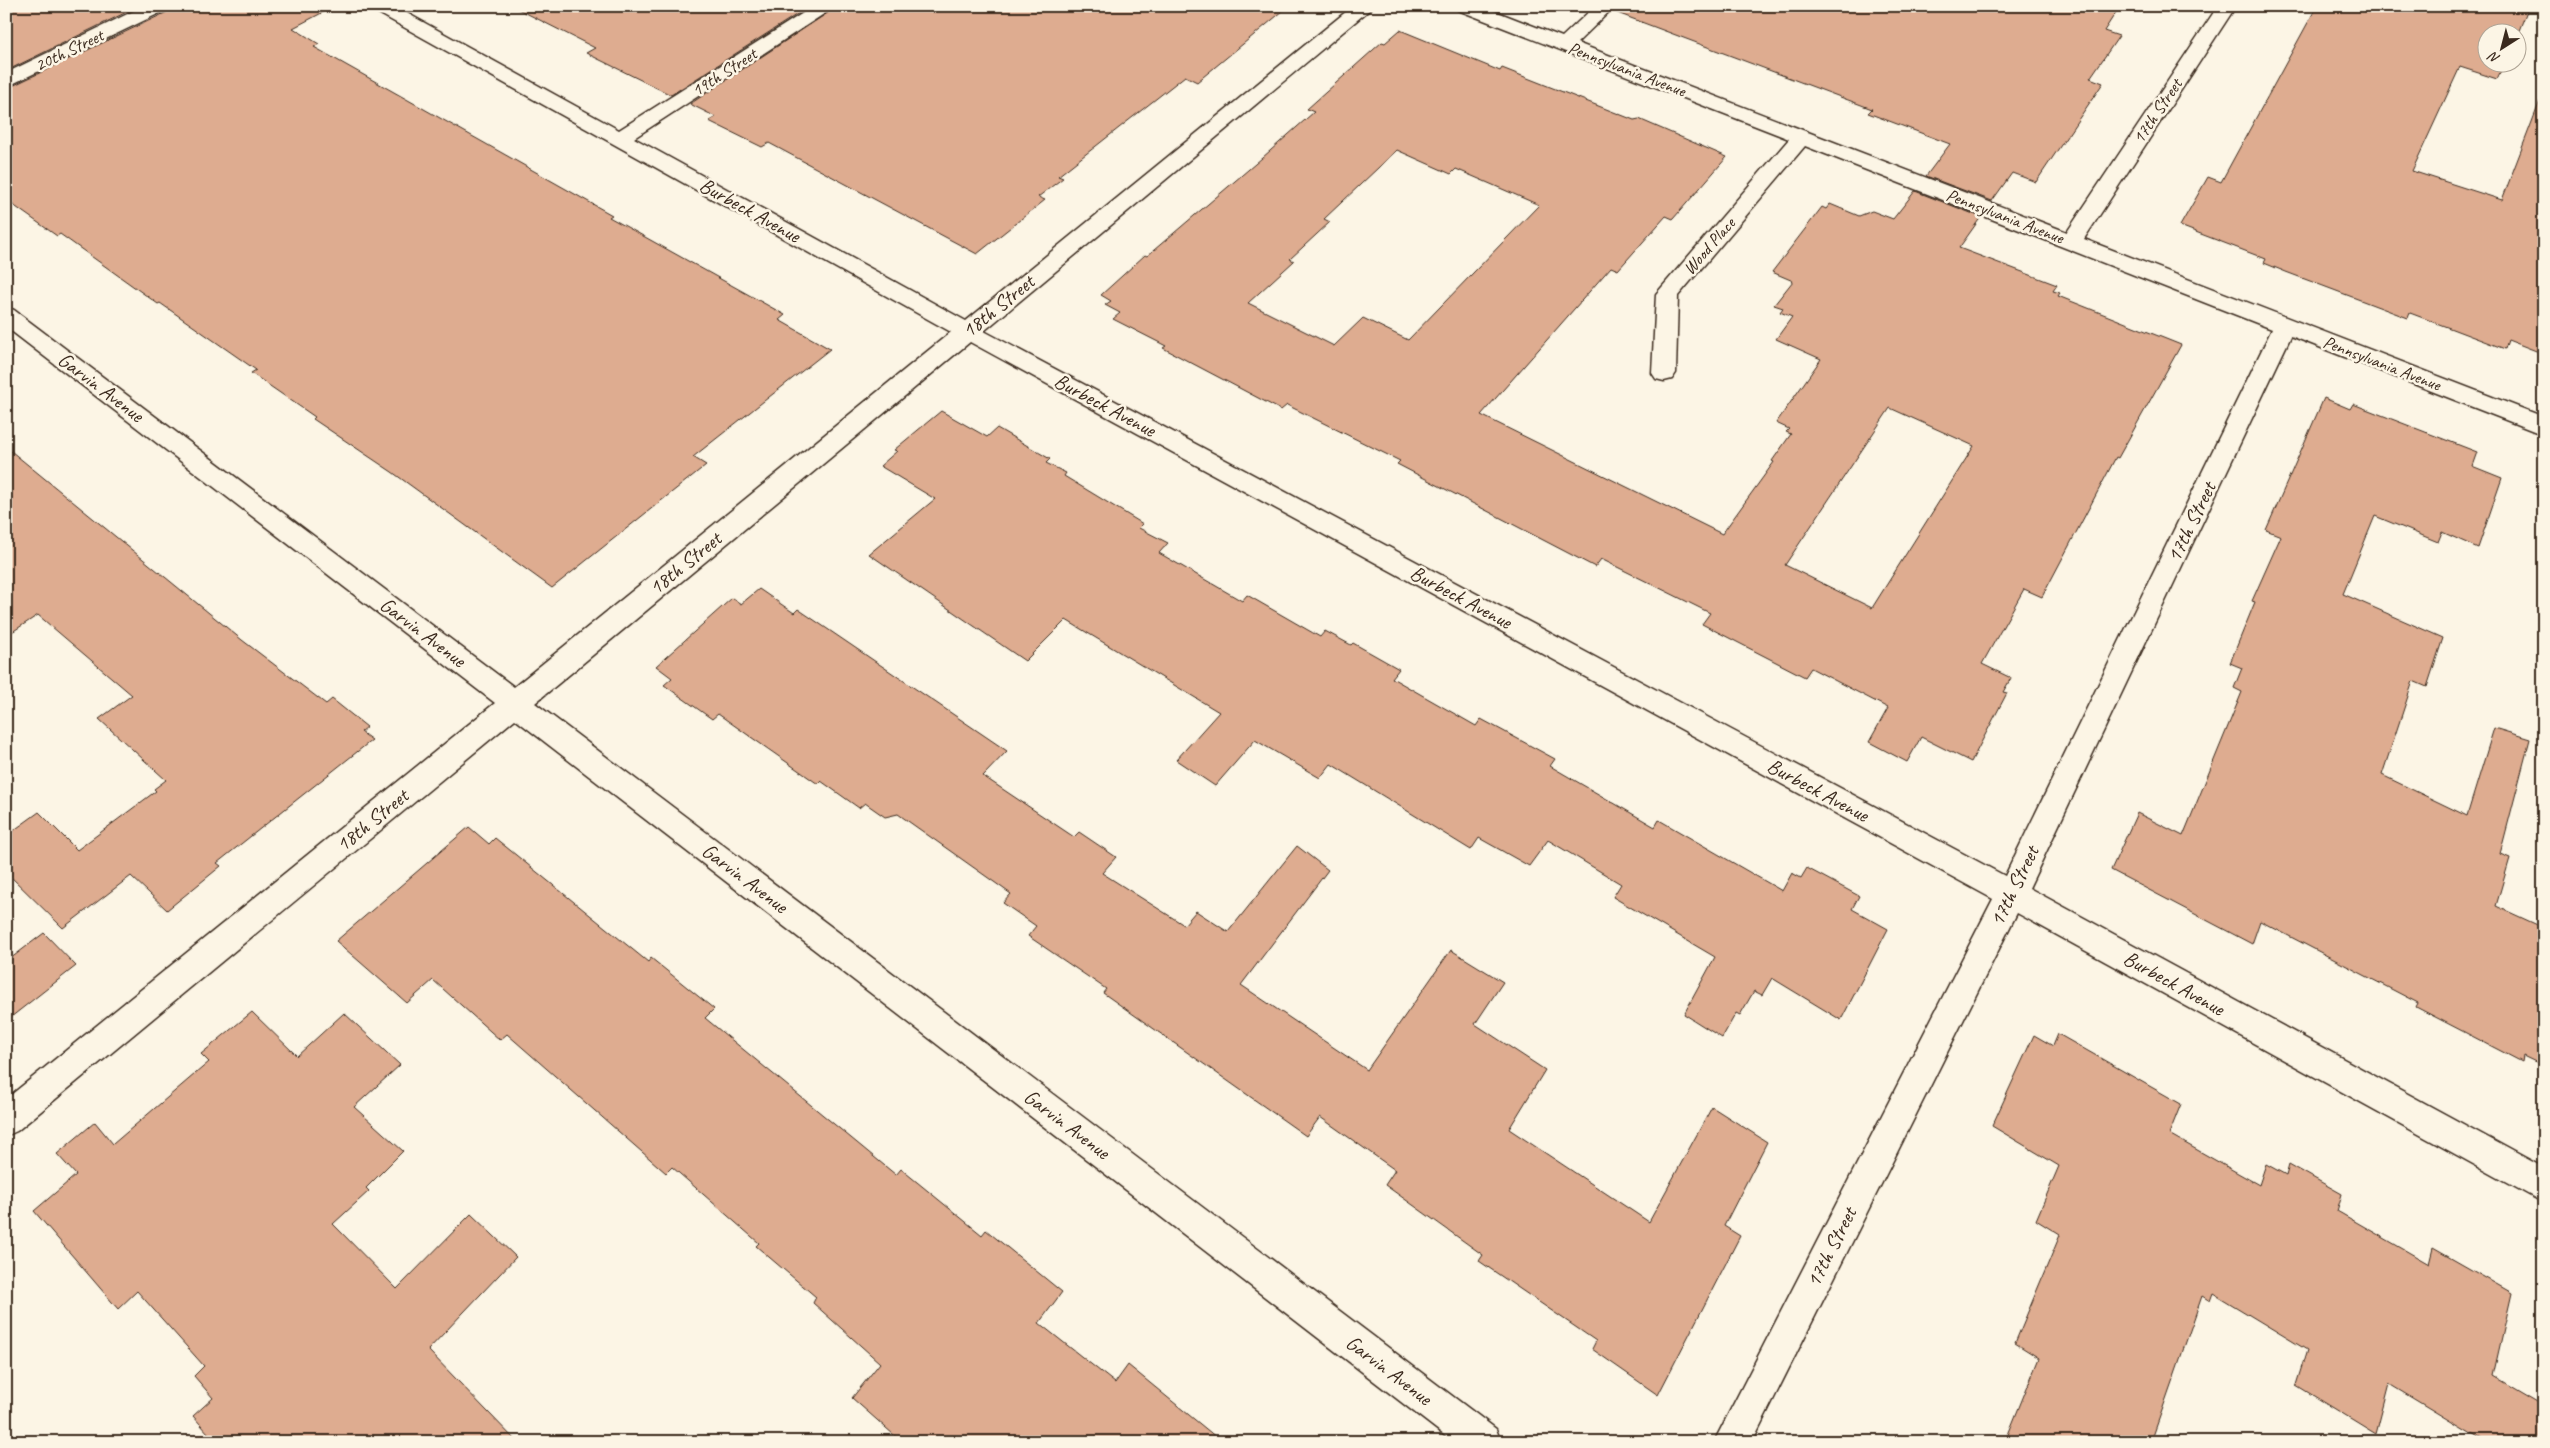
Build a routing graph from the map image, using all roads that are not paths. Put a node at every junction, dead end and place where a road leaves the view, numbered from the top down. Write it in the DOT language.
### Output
graph roads {
  1 [pos="159,6"];
  2 [pos="380,6"];
  3 [pos="827,6"];
  4 [pos="1365,6"];
  5 [pos="1465,6"];
  6 [pos="1606,6"];
  7 [pos="2227,6"];
  8 [pos="1564,45"];
  9 [pos="6,80"];
  10 [pos="1802,137"];
  11 [pos="621,138"];
  12 [pos="2071,242"];
  13 [pos="6,315"];
  14 [pos="2285,325"];
  15 [pos="967,331"];
  16 [pos="1664,373"];
  17 [pos="2544,426"];
  18 [pos="515,703"];
  19 [pos="2011,894"];
  20 [pos="6,1120"];
  21 [pos="2544,1186"];
  22 [pos="1483,1442"];
  23 [pos="1732,1442"];
  1 -- 9 [label="street, 20th Street"];
  2 -- 11 [label="street, Burbeck Avenue"];
  3 -- 11 [label="street, 19th Street"];
  4 -- 15 [label="street, 18th Street"];
  5 -- 8 [label="street, Pennsylvania Avenue"];
  6 -- 8 [label="street"];
  7 -- 12 [label="street, 17th Street"];
  8 -- 10 [label="street, Pennsylvania Avenue"];
  10 -- 12 [label="street, Pennsylvania Avenue"];
  10 -- 16 [label="street, Wood Place"];
  11 -- 15 [label="street, Burbeck Avenue"];
  12 -- 14 [label="street, Pennsylvania Avenue"];
  13 -- 18 [label="street, Garvin Avenue"];
  14 -- 17 [label="street, Pennsylvania Avenue"];
  14 -- 19 [label="street, 17th Street"];
  15 -- 18 [label="street, 18th Street"];
  15 -- 19 [label="street, Burbeck Avenue"];
  18 -- 20 [label="street, 18th Street"];
  18 -- 22 [label="street, Garvin Avenue"];
  19 -- 21 [label="street, Burbeck Avenue"];
  19 -- 23 [label="street, 17th Street"];
}
